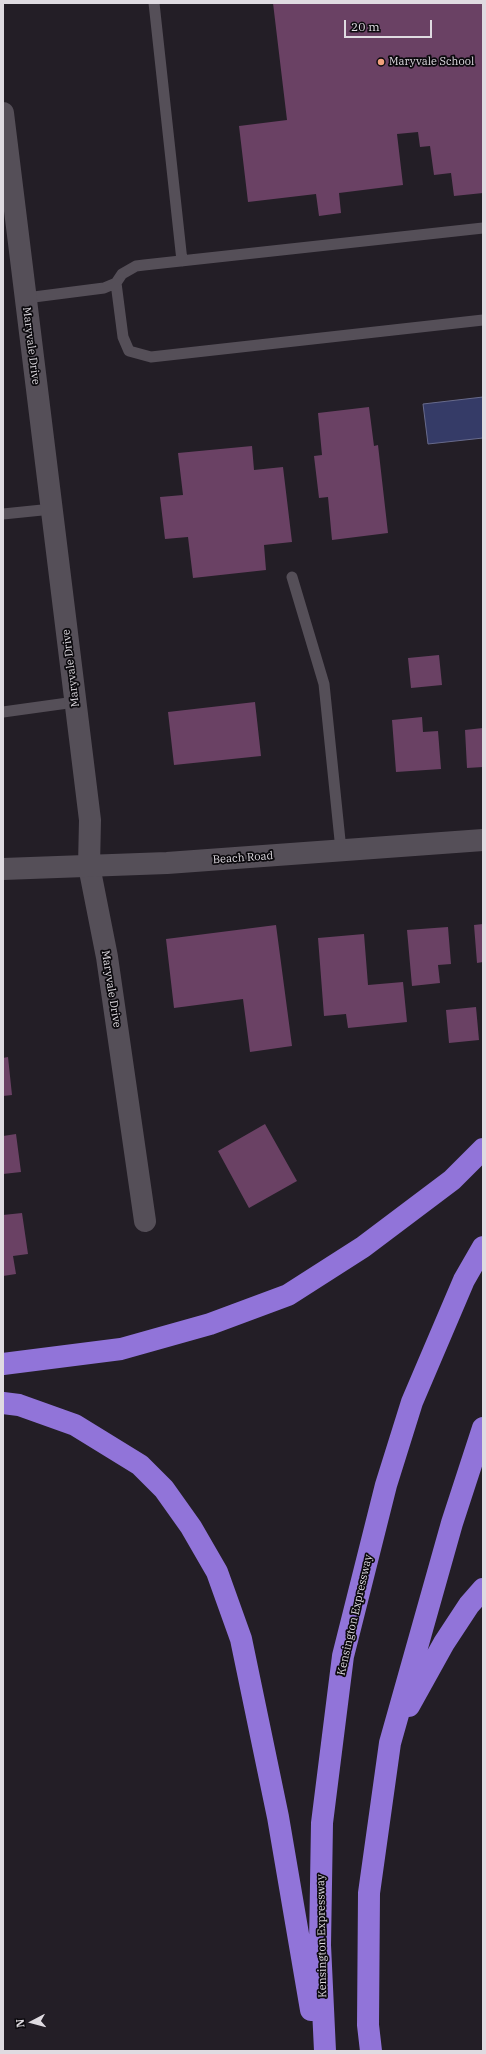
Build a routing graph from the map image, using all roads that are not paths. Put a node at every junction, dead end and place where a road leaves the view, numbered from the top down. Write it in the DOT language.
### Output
graph roads {
  1 [pos="154,3"];
  2 [pos="3,113"];
  3 [pos="483,228"];
  4 [pos="182,261"];
  5 [pos="116,283"];
  6 [pos="26,298"];
  7 [pos="483,320"];
  8 [pos="52,509"];
  9 [pos="3,514"];
  10 [pos="292,577"];
  11 [pos="75,702"];
  12 [pos="3,712"];
  13 [pos="483,840"];
  14 [pos="341,850"];
  15 [pos="89,866"];
  16 [pos="3,869"];
  17 [pos="483,1149"];
  18 [pos="145,1221"];
  19 [pos="483,1247"];
  20 [pos="3,1364"];
  21 [pos="3,1403"];
  22 [pos="483,1428"];
  23 [pos="483,1589"];
  24 [pos="390,1743"];
  25 [pos="318,2051"];
  26 [pos="325,2051"];
  27 [pos="371,2051"];
  1 -- 4 [label="lane"];
  2 -- 6 [label="street, Maryvale Drive"];
  3 -- 4 [label="lane"];
  4 -- 5 [label="lane"];
  5 -- 6 [label="lane"];
  5 -- 7 [label="lane"];
  6 -- 8 [label="street, Maryvale Drive"];
  8 -- 9 [label="lane"];
  8 -- 11 [label="street, Maryvale Drive"];
  10 -- 14 [label="lane"];
  11 -- 12 [label="lane"];
  11 -- 15 [label="street, Maryvale Drive"];
  13 -- 14 [label="street, Beach Road"];
  14 -- 15 [label="street, Beach Road"];
  15 -- 16 [label="street, Beach Road"];
  15 -- 18 [label="street, Maryvale Drive"];
  17 -- 20 [label="highway"];
  19 -- 26 [label="highway, Kensington Expressway"];
  21 -- 25 [label="highway"];
  22 -- 24 [label="highway"];
  23 -- 24 [label="highway"];
  24 -- 27 [label="highway"];
}
